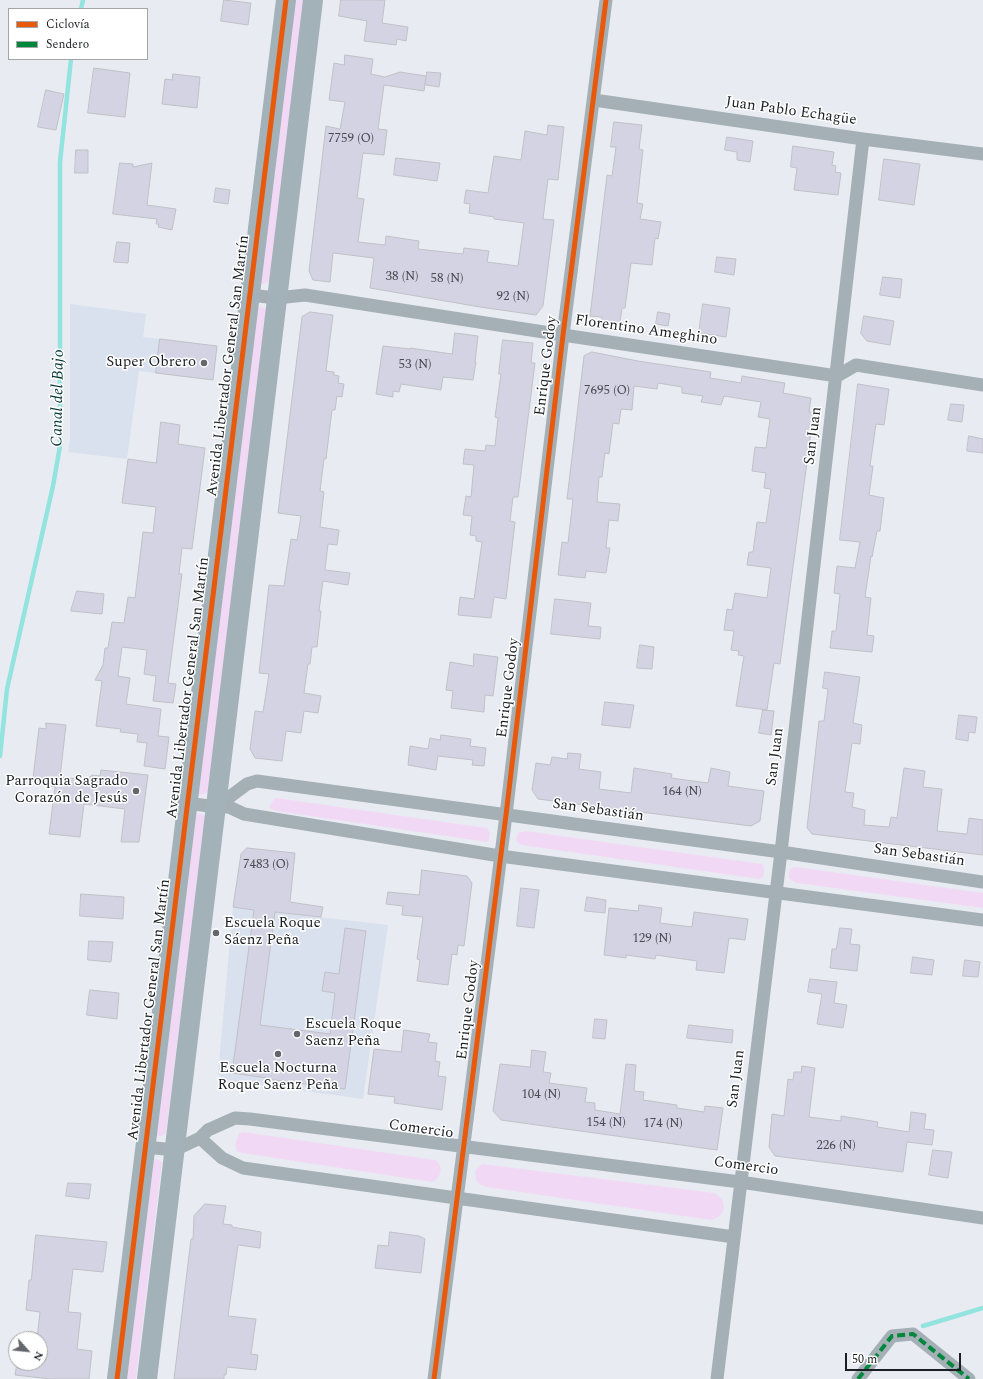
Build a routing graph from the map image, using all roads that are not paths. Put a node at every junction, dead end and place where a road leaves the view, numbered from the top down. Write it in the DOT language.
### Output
graph roads {
  1 [pos="286,0"];
  2 [pos="313,0"];
  3 [pos="606,0"];
  4 [pos="594,100"];
  5 [pos="863,139"];
  6 [pos="983,154"];
  7 [pos="250,295"];
  8 [pos="277,298"];
  9 [pos="563,336"];
  10 [pos="837,376"];
  11 [pos="983,386"];
  12 [pos="187,803"];
  13 [pos="216,807"];
  14 [pos="506,815"];
  15 [pos="781,852"];
  16 [pos="500,856"];
  17 [pos="983,882"];
  18 [pos="776,893"];
  19 [pos="983,920"];
  20 [pos="200,1138"];
  21 [pos="145,1147"];
  22 [pos="464,1148"];
  23 [pos="175,1150"];
  24 [pos="740,1182"];
  25 [pos="458,1199"];
  26 [pos="983,1218"];
  27 [pos="734,1237"];
  28 [pos="117,1379"];
  29 [pos="147,1379"];
  30 [pos="434,1379"];
  31 [pos="717,1379"];
  32 [pos="858,1379"];
  33 [pos="969,1379"];
  1 -- 7 [label="main road, Avenida Libertador General San Martín"];
  2 -- 8 [label="main road"];
  3 -- 4 [label="street, Enrique Godoy"];
  4 -- 5 [label="street, Juan Pablo Echagüe"];
  4 -- 9 [label="street, Enrique Godoy"];
  5 -- 6 [label="street, Juan Pablo Echagüe"];
  5 -- 10 [label="street, San Juan"];
  7 -- 8 [label="street, Florentino Ameghino"];
  7 -- 12 [label="main road, Avenida Libertador General San Martín"];
  8 -- 9 [label="street, Florentino Ameghino"];
  8 -- 13 [label="main road"];
  9 -- 10 [label="street, Florentino Ameghino"];
  9 -- 14 [label="street, Enrique Godoy"];
  10 -- 11 [label="street"];
  10 -- 15 [label="street, San Juan"];
  12 -- 13 [label="street"];
  12 -- 21 [label="main road, Avenida Libertador General San Martín"];
  13 -- 14 [label="street, San Sebastián"];
  13 -- 16 [label="street"];
  13 -- 23 [label="main road"];
  14 -- 15 [label="street, San Sebastián"];
  14 -- 16 [label="street, Enrique Godoy"];
  15 -- 17 [label="street, San Sebastián"];
  15 -- 18 [label="street, San Juan"];
  16 -- 18 [label="street"];
  16 -- 22 [label="street, Enrique Godoy"];
  18 -- 19 [label="street"];
  18 -- 24 [label="street, San Juan"];
  20 -- 22 [label="street, Comercio"];
  20 -- 23 [label="street, Comercio"];
  20 -- 25 [label="street"];
  21 -- 23 [label="street"];
  21 -- 28 [label="main road, Avenida Libertador General San Martín"];
  22 -- 24 [label="street, Comercio"];
  22 -- 25 [label="street, Enrique Godoy"];
  23 -- 29 [label="main road"];
  24 -- 26 [label="street, Comercio"];
  24 -- 27 [label="street, San Juan"];
  25 -- 27 [label="street"];
  25 -- 30 [label="street, Enrique Godoy"];
  27 -- 31 [label="street, San Juan"];
  32 -- 33 [label="street"];
}
